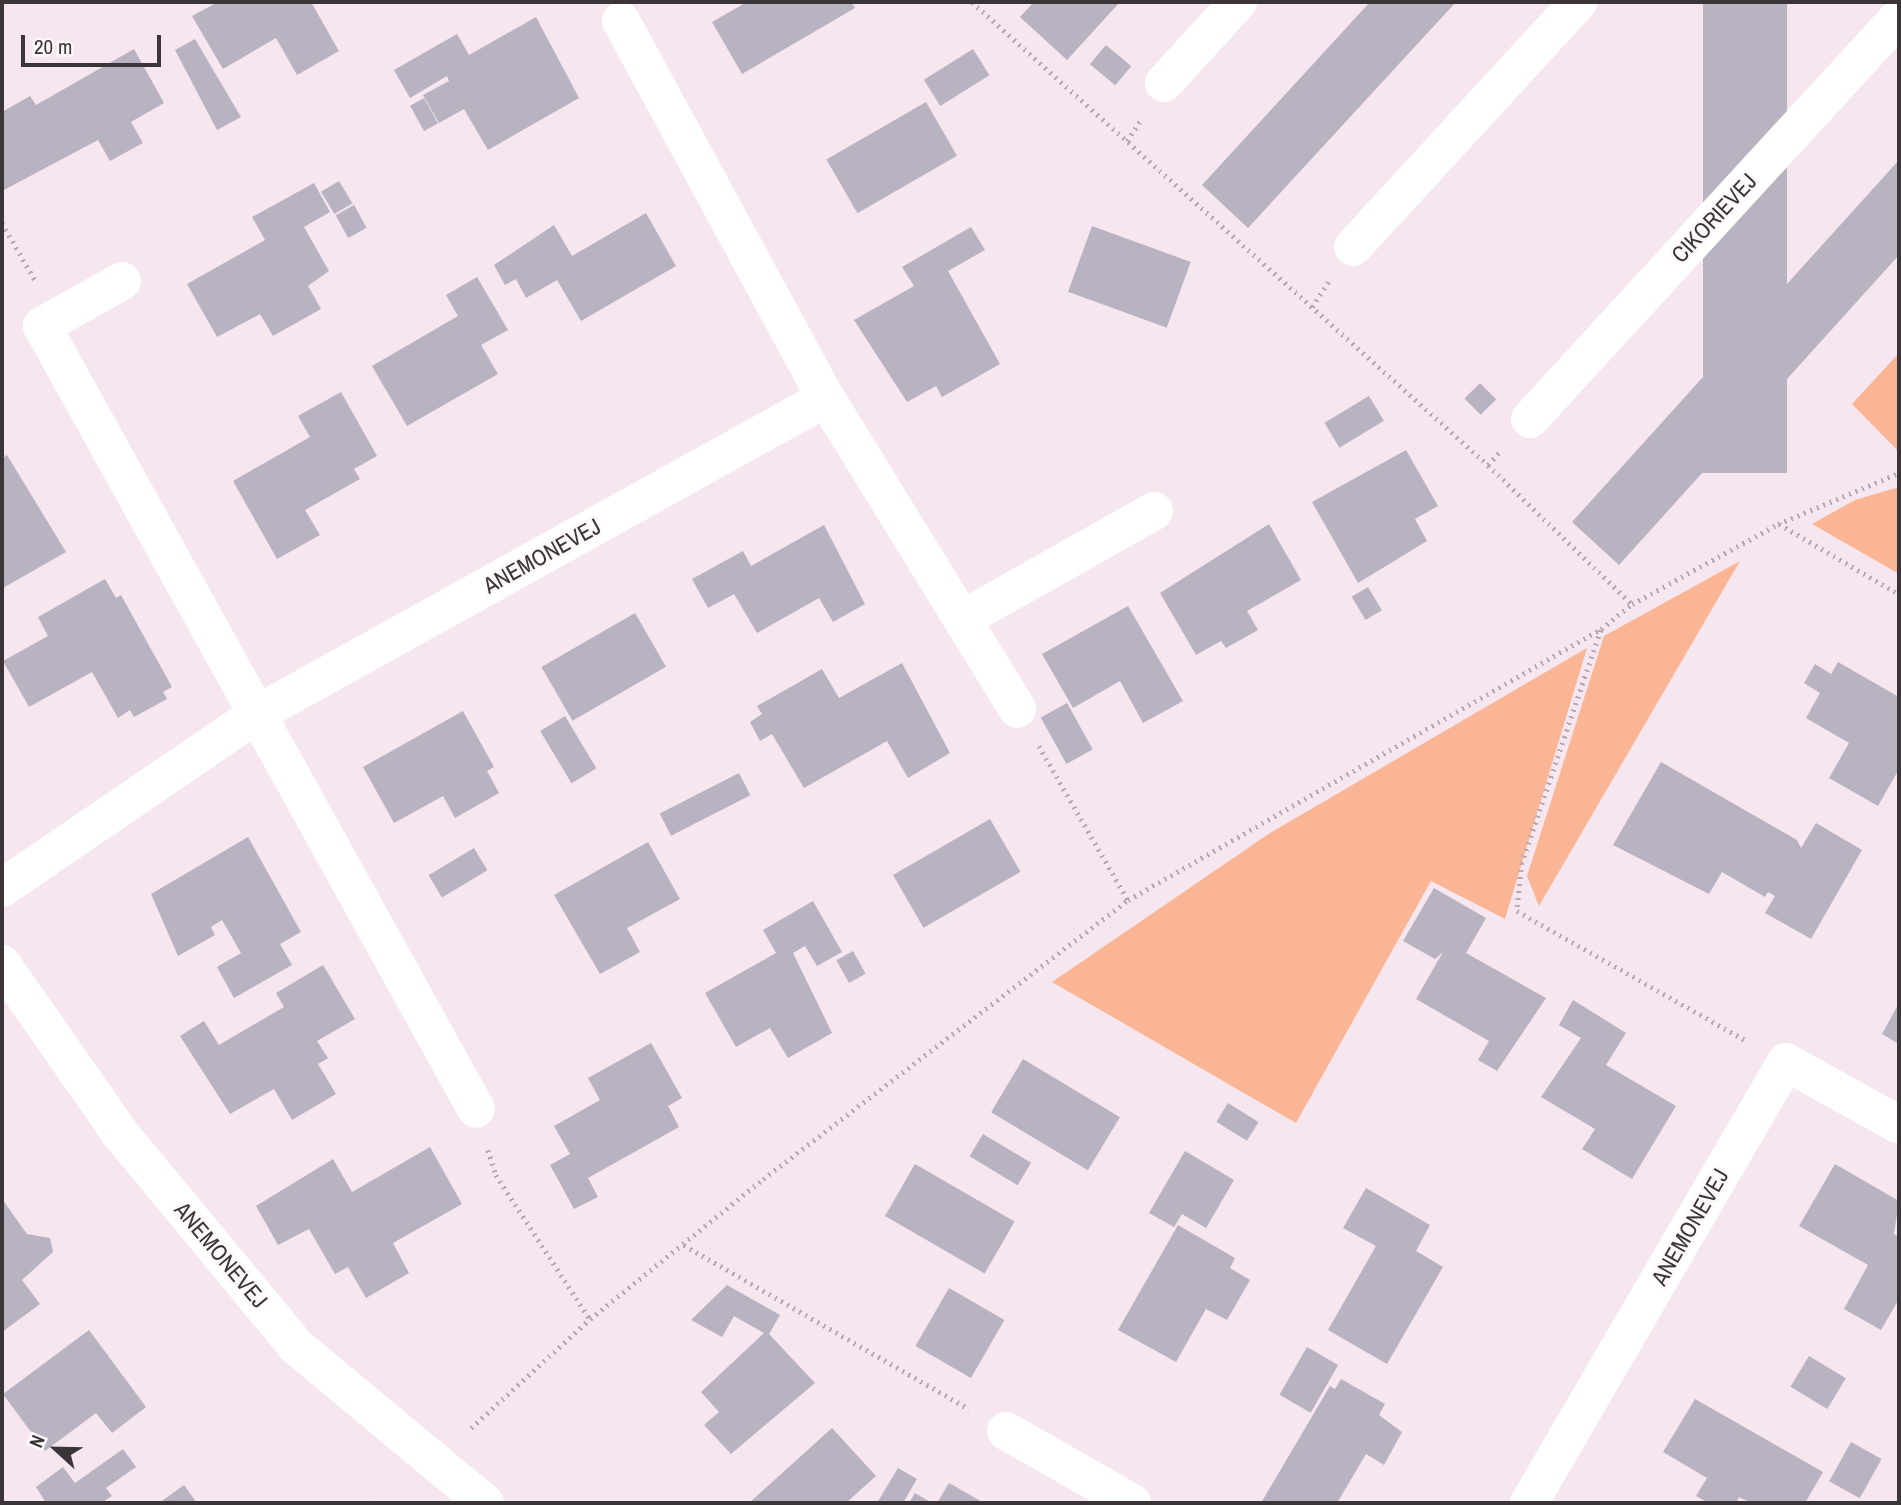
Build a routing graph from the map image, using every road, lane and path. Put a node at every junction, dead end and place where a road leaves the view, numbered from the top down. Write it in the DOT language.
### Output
graph roads {
  1 [pos="972,2"];
  2 [pos="1238,2"];
  3 [pos="1578,2"];
  4 [pos="1899,17"];
  5 [pos="621,21"];
  6 [pos="1164,83"];
  7 [pos="2,223"];
  8 [pos="1353,247"];
  9 [pos="122,281"];
  10 [pos="42,326"];
  11 [pos="826,398"];
  12 [pos="1530,419"];
  13 [pos="1899,473"];
  14 [pos="1154,511"];
  15 [pos="1778,524"];
  16 [pos="1899,594"];
  17 [pos="1632,604"];
  18 [pos="967,617"];
  19 [pos="1601,629"];
  20 [pos="1017,709"];
  21 [pos="257,715"];
  22 [pos="2,888"];
  23 [pos="1128,900"];
  24 [pos="2,964"];
  25 [pos="1786,1062"];
  26 [pos="476,1109"];
  27 [pos="1899,1125"];
  28 [pos="684,1245"];
  29 [pos="590,1319"];
  30 [pos="471,1428"];
  31 [pos="1006,1431"];
  32 [pos="485,1503"];
  33 [pos="1132,1503"];
  34 [pos="1529,1503"];
  1 -- 17 [label="path"];
  2 -- 6 [label="street"];
  3 -- 8 [label="street"];
  4 -- 12 [label="street, CIKORIEVEJ"];
  5 -- 11 [label="street"];
  7 -- 10 [label="path"];
  9 -- 10 [label="street"];
  10 -- 21 [label="street"];
  11 -- 18 [label="street"];
  11 -- 21 [label="street, ANEMONEVEJ"];
  13 -- 15 [label="path"];
  14 -- 18 [label="street"];
  15 -- 16 [label="path"];
  15 -- 17 [label="path"];
  17 -- 19 [label="path"];
  18 -- 20 [label="street"];
  19 -- 23 [label="path"];
  19 -- 25 [label="path"];
  20 -- 23 [label="path"];
  21 -- 22 [label="street, ANEMONEVEJ"];
  21 -- 26 [label="street"];
  23 -- 28 [label="path"];
  24 -- 32 [label="street, ANEMONEVEJ"];
  25 -- 27 [label="street"];
  25 -- 34 [label="street, ANEMONEVEJ"];
  26 -- 29 [label="path"];
  28 -- 29 [label="path"];
  28 -- 31 [label="path"];
  29 -- 30 [label="path"];
  31 -- 33 [label="street"];
}
